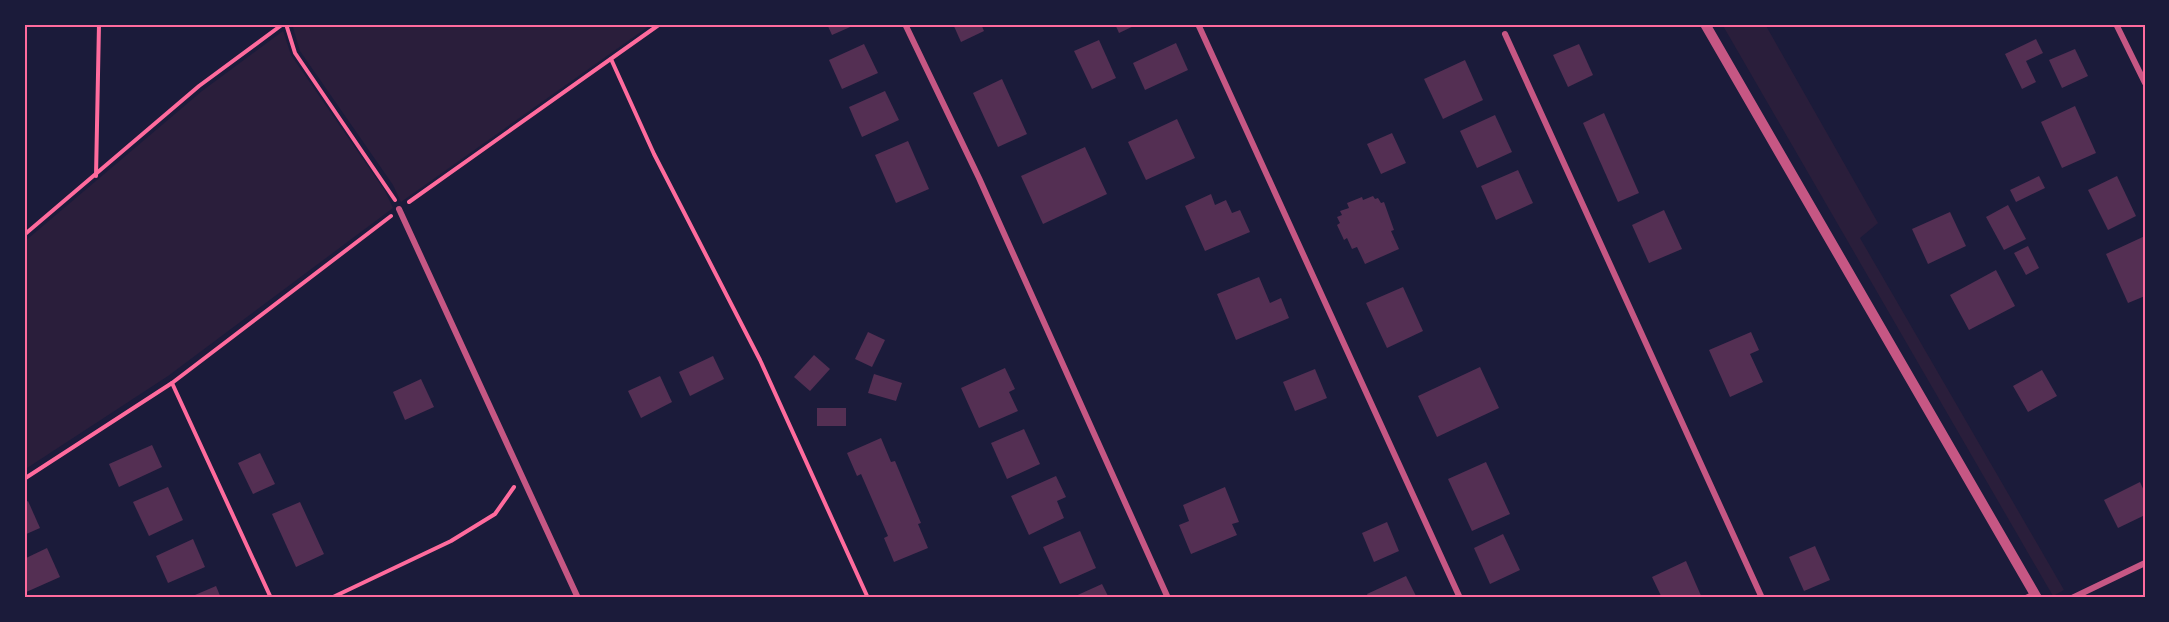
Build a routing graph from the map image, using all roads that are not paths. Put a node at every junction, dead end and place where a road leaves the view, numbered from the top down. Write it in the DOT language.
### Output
graph roads {
  1 [pos="905,24"];
  2 [pos="1198,24"];
  3 [pos="1705,24"];
  4 [pos="2116,24"];
  5 [pos="1505,34"];
  6 [pos="2145,83"];
  7 [pos="399,209"];
  8 [pos="2145,563"];
  9 [pos="2033,597"];
  10 [pos="578,598"];
  11 [pos="1168,598"];
  12 [pos="1460,598"];
  13 [pos="1762,598"];
  14 [pos="2072,598"];
  1 -- 11 [label="street"];
  2 -- 12 [label="street"];
  3 -- 9 [label="street"];
  4 -- 6 [label="street"];
  5 -- 13 [label="street"];
  7 -- 10 [label="street"];
  8 -- 14 [label="street"];
}
